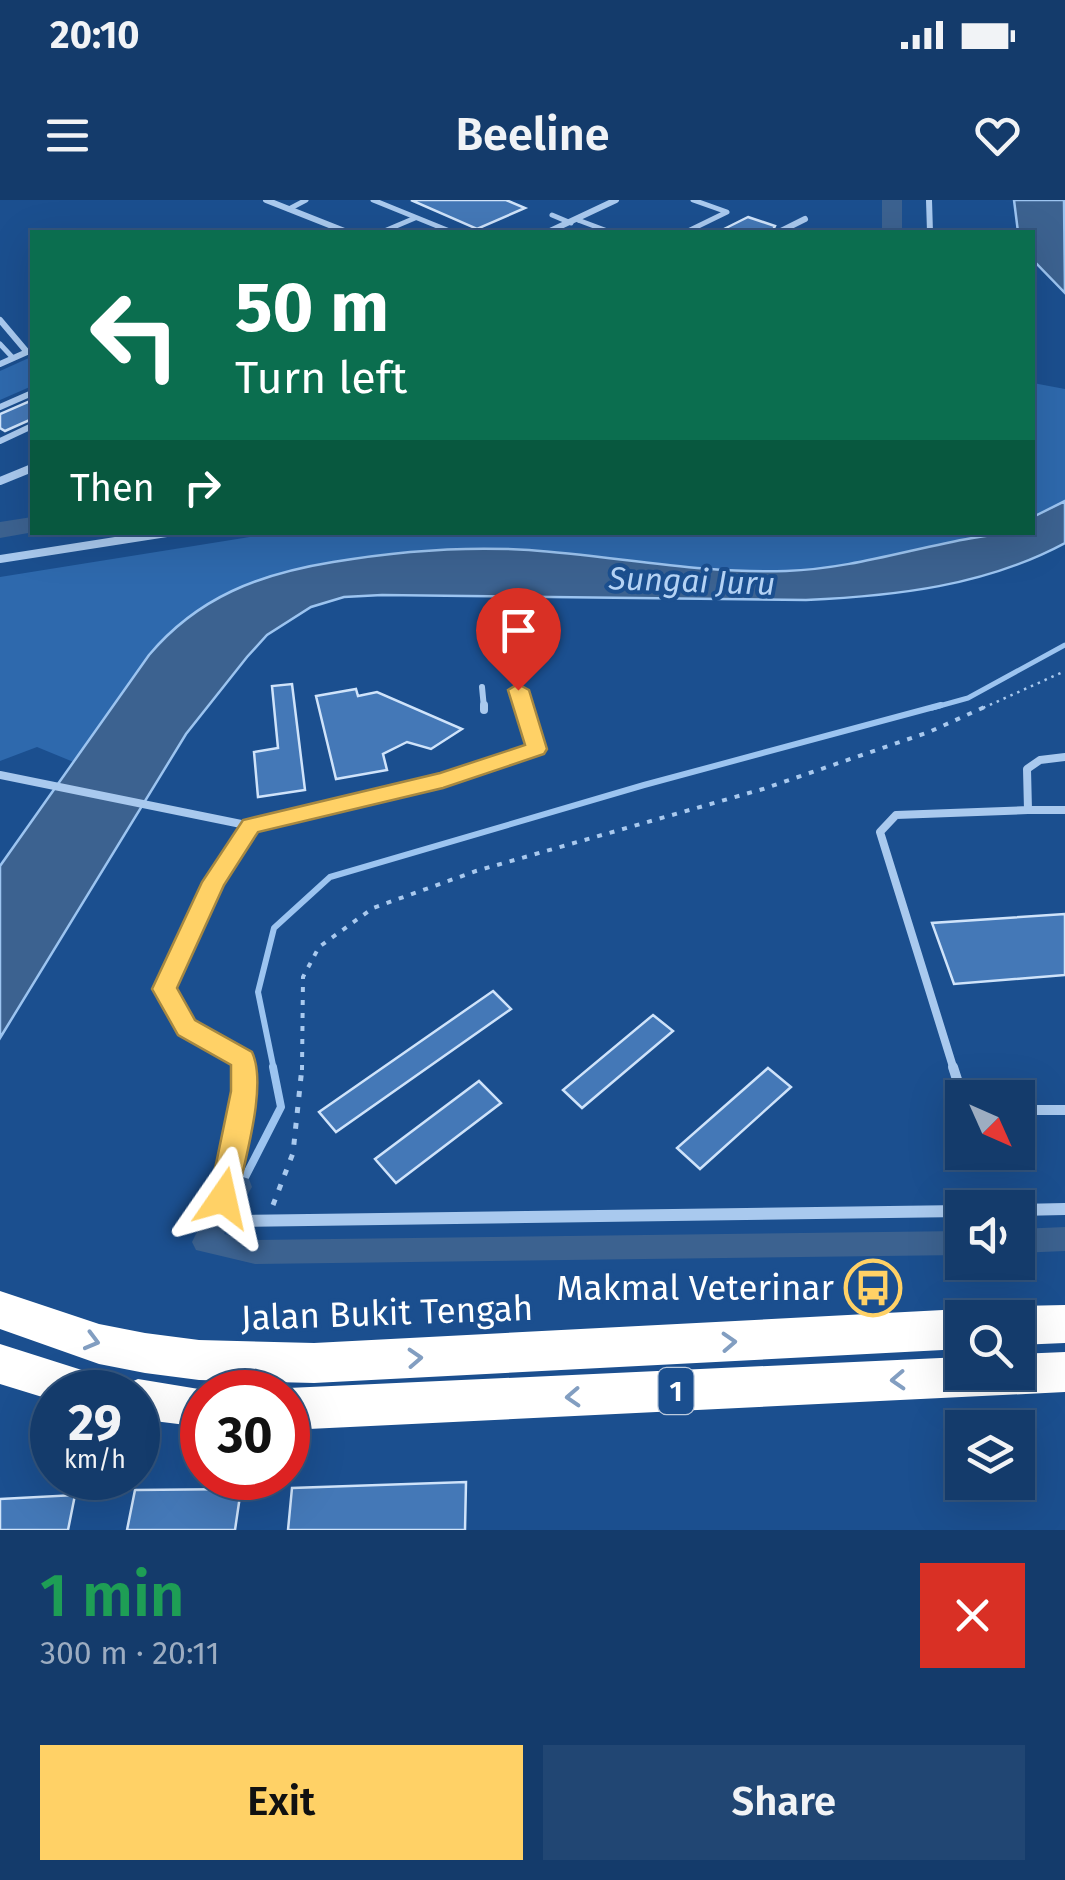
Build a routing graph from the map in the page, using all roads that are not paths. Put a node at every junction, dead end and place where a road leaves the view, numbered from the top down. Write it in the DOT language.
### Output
graph roads {
  1 [pos="266,200"];
  2 [pos="306,200"];
  3 [pos="373,200"];
  4 [pos="616,200"];
  5 [pos="693,200"];
  6 [pos="929,200"];
  7 [pos="289,210"];
  8 [pos="552,215"];
  9 [pos="416,218"];
  10 [pos="806,219"];
  11 [pos="574,221"];
  12 [pos="342,230"];
  13 [pos="387,230"];
  14 [pos="447,230"];
  15 [pos="553,230"];
  16 [pos="603,230"];
  17 [pos="690,230"];
  18 [pos="783,230"];
  19 [pos="930,230"];
  20 [pos="0,320"];
  21 [pos="0,344"];
  22 [pos="30,353"];
  23 [pos="13,358"];
  24 [pos="0,364"];
  25 [pos="30,395"];
  26 [pos="0,407"];
  27 [pos="30,427"];
  28 [pos="0,440"];
  29 [pos="30,469"];
  30 [pos="0,481"];
  31 [pos="154,535"];
  32 [pos="0,559"];
  33 [pos="482,687"];
  34 [pos="518,690"];
  35 [pos="484,710"];
  36 [pos="1065,757"];
  37 [pos="0,775"];
  38 [pos="1028,810"];
  39 [pos="1065,810"];
  40 [pos="250,826"];
  41 [pos="957,1080"];
  42 [pos="1035,1110"];
  43 [pos="1065,1110"];
  44 [pos="1065,1209"];
  45 [pos="1035,1210"];
  46 [pos="945,1211"];
  47 [pos="0,1310"];
  48 [pos="1065,1324"];
  49 [pos="1035,1325"];
  50 [pos="945,1330"];
  51 [pos="0,1364"];
  52 [pos="1065,1372"];
  53 [pos="30,1373"];
  54 [pos="310,1409"];
  1 -- 7 [label="street"];
  2 -- 7 [label="lane"];
  3 -- 9 [label="lane"];
  4 -- 11 [label="street"];
  5 -- 17 [label="lane"];
  6 -- 19 [label="street"];
  7 -- 12 [label="street"];
  8 -- 11 [label="lane"];
  9 -- 13 [label="lane"];
  9 -- 14 [label="lane"];
  10 -- 18 [label="street"];
  11 -- 15 [label="street"];
  11 -- 16 [label="lane"];
  20 -- 22 [label="street"];
  21 -- 23 [label="lane"];
  22 -- 23 [label="street"];
  23 -- 24 [label="street"];
  25 -- 26 [label="street"];
  27 -- 28 [label="lane"];
  29 -- 30 [label="street"];
  31 -- 32 [label="street"];
  33 -- 35 [label="lane"];
  34 -- 40 [label="street"];
  36 -- 38 [label="lane"];
  37 -- 40 [label="lane"];
  38 -- 39 [label="lane"];
  38 -- 41 [label="lane"];
  40 -- 46 [label="street"];
  42 -- 43 [label="lane"];
  44 -- 45 [label="street"];
  47 -- 50 [label="highway, Jalan Bukit Tengah / 1, one-way"];
  48 -- 49 [label="highway"];
  51 -- 53 [label="highway"];
  52 -- 54 [label="highway, 1, one-way"];
}
